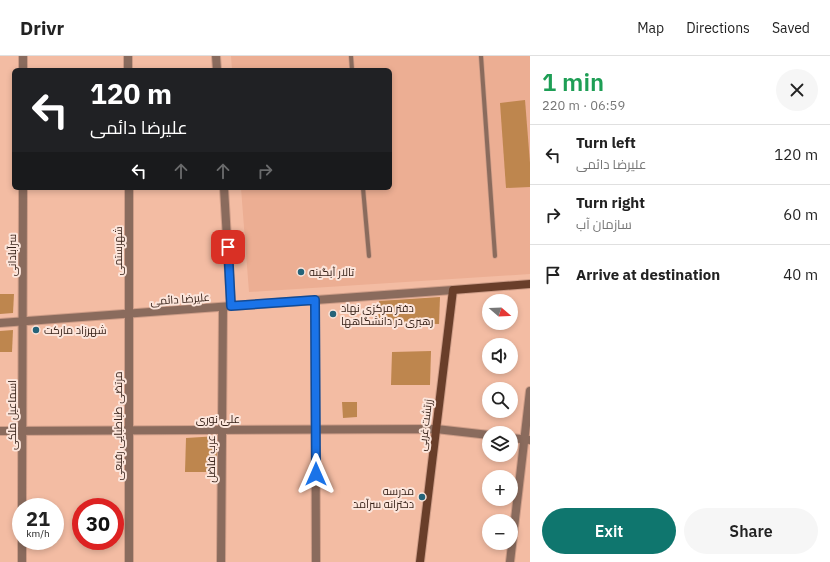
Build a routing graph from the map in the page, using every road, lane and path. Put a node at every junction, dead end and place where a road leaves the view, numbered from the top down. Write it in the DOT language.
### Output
graph roads {
  1 [pos="23,56"];
  2 [pos="128,56"];
  3 [pos="216,56"];
  4 [pos="351,56"];
  5 [pos="481,56"];
  6 [pos="23,68"];
  7 [pos="128,68"];
  8 [pos="217,68"];
  9 [pos="352,68"];
  10 [pos="23,190"];
  11 [pos="128,190"];
  12 [pos="224,190"];
  13 [pos="363,190"];
  14 [pos="369,256"];
  15 [pos="495,256"];
  16 [pos="530,284"];
  17 [pos="453,290"];
  18 [pos="315,300"];
  19 [pos="227,307"];
  20 [pos="129,314"];
  21 [pos="23,322"];
  22 [pos="0,323"];
  23 [pos="530,391"];
  24 [pos="316,429"];
  25 [pos="436,429"];
  26 [pos="0,430"];
  27 [pos="23,430"];
  28 [pos="129,430"];
  29 [pos="222,430"];
  30 [pos="482,434"];
  31 [pos="527,440"];
  32 [pos="22,498"];
  33 [pos="22,550"];
  34 [pos="22,562"];
  35 [pos="129,562"];
  36 [pos="221,562"];
  37 [pos="316,562"];
  38 [pos="420,562"];
  39 [pos="510,562"];
  1 -- 6 [label="street"];
  2 -- 7 [label="street"];
  3 -- 8 [label="street"];
  4 -- 9 [label="lane"];
  5 -- 15 [label="lane"];
  10 -- 21 [label="street, سرآبادانی"];
  11 -- 20 [label="street, شهرستمی"];
  12 -- 19 [label="street, عرب فاضل"];
  13 -- 14 [label="lane"];
  16 -- 17 [label="main road, علیرضا دائمی"];
  17 -- 18 [label="street, علیرضا دائمی"];
  17 -- 25 [label="main road, زرتشت غربی"];
  18 -- 19 [label="street, علیرضا دائمی"];
  18 -- 24 [label="street"];
  19 -- 20 [label="street, علیرضا دائمی"];
  19 -- 29 [label="street, عرب فاضل"];
  20 -- 21 [label="street, علیرضا دائمی"];
  20 -- 28 [label="street, مرتضی طباطبایی رفیعی"];
  21 -- 22 [label="street, علیرضا دائمی"];
  21 -- 27 [label="street, اسماعیل ملکی"];
  23 -- 31 [label="street"];
  24 -- 25 [label="street, علی نوری"];
  24 -- 29 [label="street, علی نوری"];
  24 -- 37 [label="street"];
  25 -- 30 [label="street, علی نوری"];
  25 -- 38 [label="main road, زرتشت غربی"];
  26 -- 27 [label="street, علی نوری"];
  27 -- 28 [label="street, علی نوری"];
  27 -- 32 [label="street, اسماعیل ملکی"];
  28 -- 29 [label="street, علی نوری"];
  28 -- 35 [label="street, مرتضی طباطبایی رفیعی"];
  29 -- 36 [label="street, عرب فاضل"];
  31 -- 39 [label="street"];
  33 -- 34 [label="street"];
}
